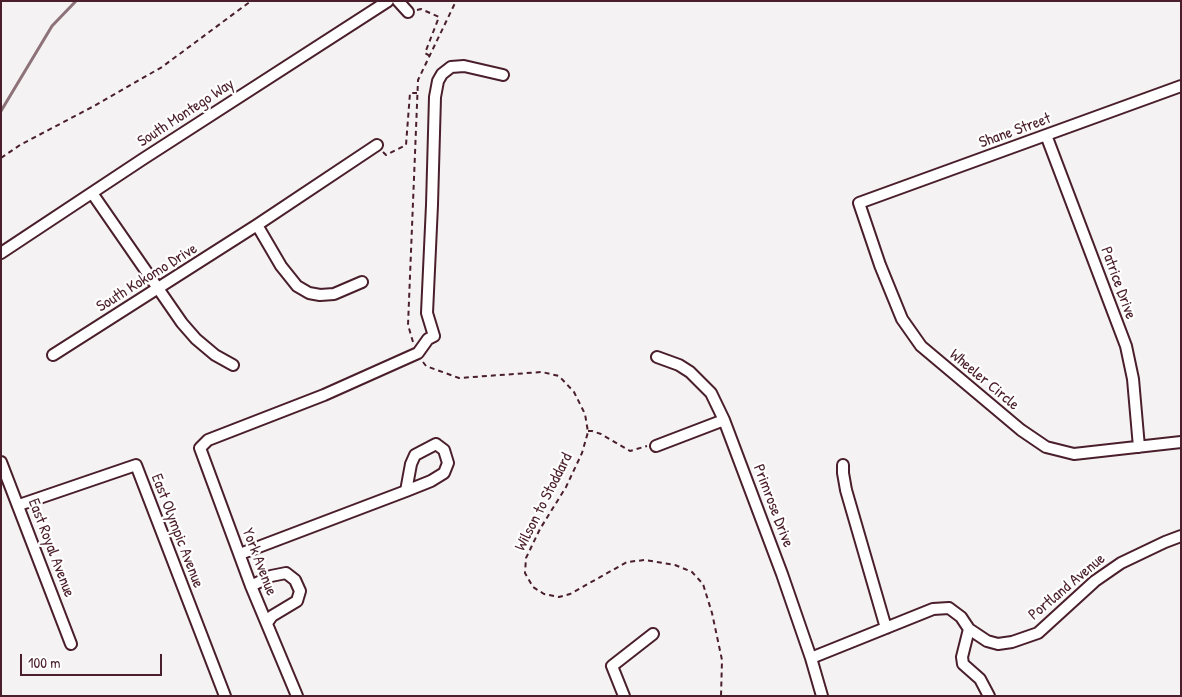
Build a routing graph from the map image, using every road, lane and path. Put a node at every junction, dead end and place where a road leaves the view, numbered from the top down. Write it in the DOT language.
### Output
graph roads {
  1 [pos="251,1"];
  2 [pos="388,1"];
  3 [pos="398,1"];
  4 [pos="456,1"];
  5 [pos="408,12"];
  6 [pos="430,56"];
  7 [pos="503,75"];
  8 [pos="1181,86"];
  9 [pos="418,93"];
  10 [pos="1046,135"];
  11 [pos="377,145"];
  12 [pos="1,158"];
  13 [pos="92,193"];
  14 [pos="859,203"];
  15 [pos="257,226"];
  16 [pos="1,253"];
  17 [pos="362,282"];
  18 [pos="159,289"];
  19 [pos="418,353"];
  20 [pos="54,355"];
  21 [pos="657,357"];
  22 [pos="233,365"];
  23 [pos="724,420"];
  24 [pos="588,432"];
  25 [pos="1181,442"];
  26 [pos="656,446"];
  27 [pos="1139,447"];
  28 [pos="1,462"];
  29 [pos="843,465"];
  30 [pos="406,491"];
  31 [pos="19,505"];
  32 [pos="1181,536"];
  33 [pos="240,554"];
  34 [pos="251,586"];
  35 [pos="267,623"];
  36 [pos="886,628"];
  37 [pos="969,629"];
  38 [pos="653,634"];
  39 [pos="71,644"];
  40 [pos="812,658"];
  41 [pos="225,696"];
  42 [pos="297,696"];
  43 [pos="624,696"];
  44 [pos="721,696"];
  45 [pos="822,696"];
  46 [pos="989,696"];
  1 -- 12 [label="path"];
  2 -- 13 [label="street, South Montego Way"];
  3 -- 5 [label="street"];
  4 -- 6 [label="path, Wilson to Stoddard"];
  5 -- 6 [label="path"];
  6 -- 9 [label="path, Wilson to Stoddard"];
  7 -- 19 [label="street"];
  8 -- 10 [label="street, Shane Street"];
  9 -- 11 [label="path"];
  9 -- 19 [label="path, Wilson to Stoddard"];
  10 -- 14 [label="street, Shane Street"];
  10 -- 27 [label="street, Patrice Drive"];
  11 -- 15 [label="street, South Kokomo Drive"];
  13 -- 16 [label="street, South Montego Way"];
  13 -- 18 [label="street"];
  14 -- 27 [label="street, Wheeler Circle"];
  15 -- 17 [label="street"];
  15 -- 18 [label="street, South Kokomo Drive"];
  18 -- 20 [label="street, South Kokomo Drive"];
  18 -- 22 [label="street"];
  19 -- 24 [label="path, Wilson to Stoddard"];
  19 -- 33 [label="street, York Avenue"];
  21 -- 23 [label="street, Primrose Drive"];
  23 -- 26 [label="street"];
  23 -- 40 [label="street, Primrose Drive"];
  24 -- 26 [label="path"];
  24 -- 44 [label="path, Wilson to Stoddard"];
  25 -- 27 [label="street, Wheeler Circle"];
  28 -- 31 [label="street, East Royal Avenue"];
  29 -- 36 [label="street"];
  30 -- 30 [label="street"];
  30 -- 33 [label="street"];
  31 -- 39 [label="street, East Royal Avenue"];
  31 -- 41 [label="street, East Olympic Avenue"];
  32 -- 37 [label="street, Portland Avenue"];
  33 -- 34 [label="street, York Avenue"];
  34 -- 35 [label="street, York Avenue"];
  34 -- 35 [label="street"];
  35 -- 42 [label="street, York Avenue"];
  36 -- 37 [label="street, Portland Avenue"];
  36 -- 40 [label="street, Portland Avenue"];
  37 -- 46 [label="street"];
  38 -- 43 [label="street"];
  40 -- 45 [label="street, Primrose Drive"];
}
